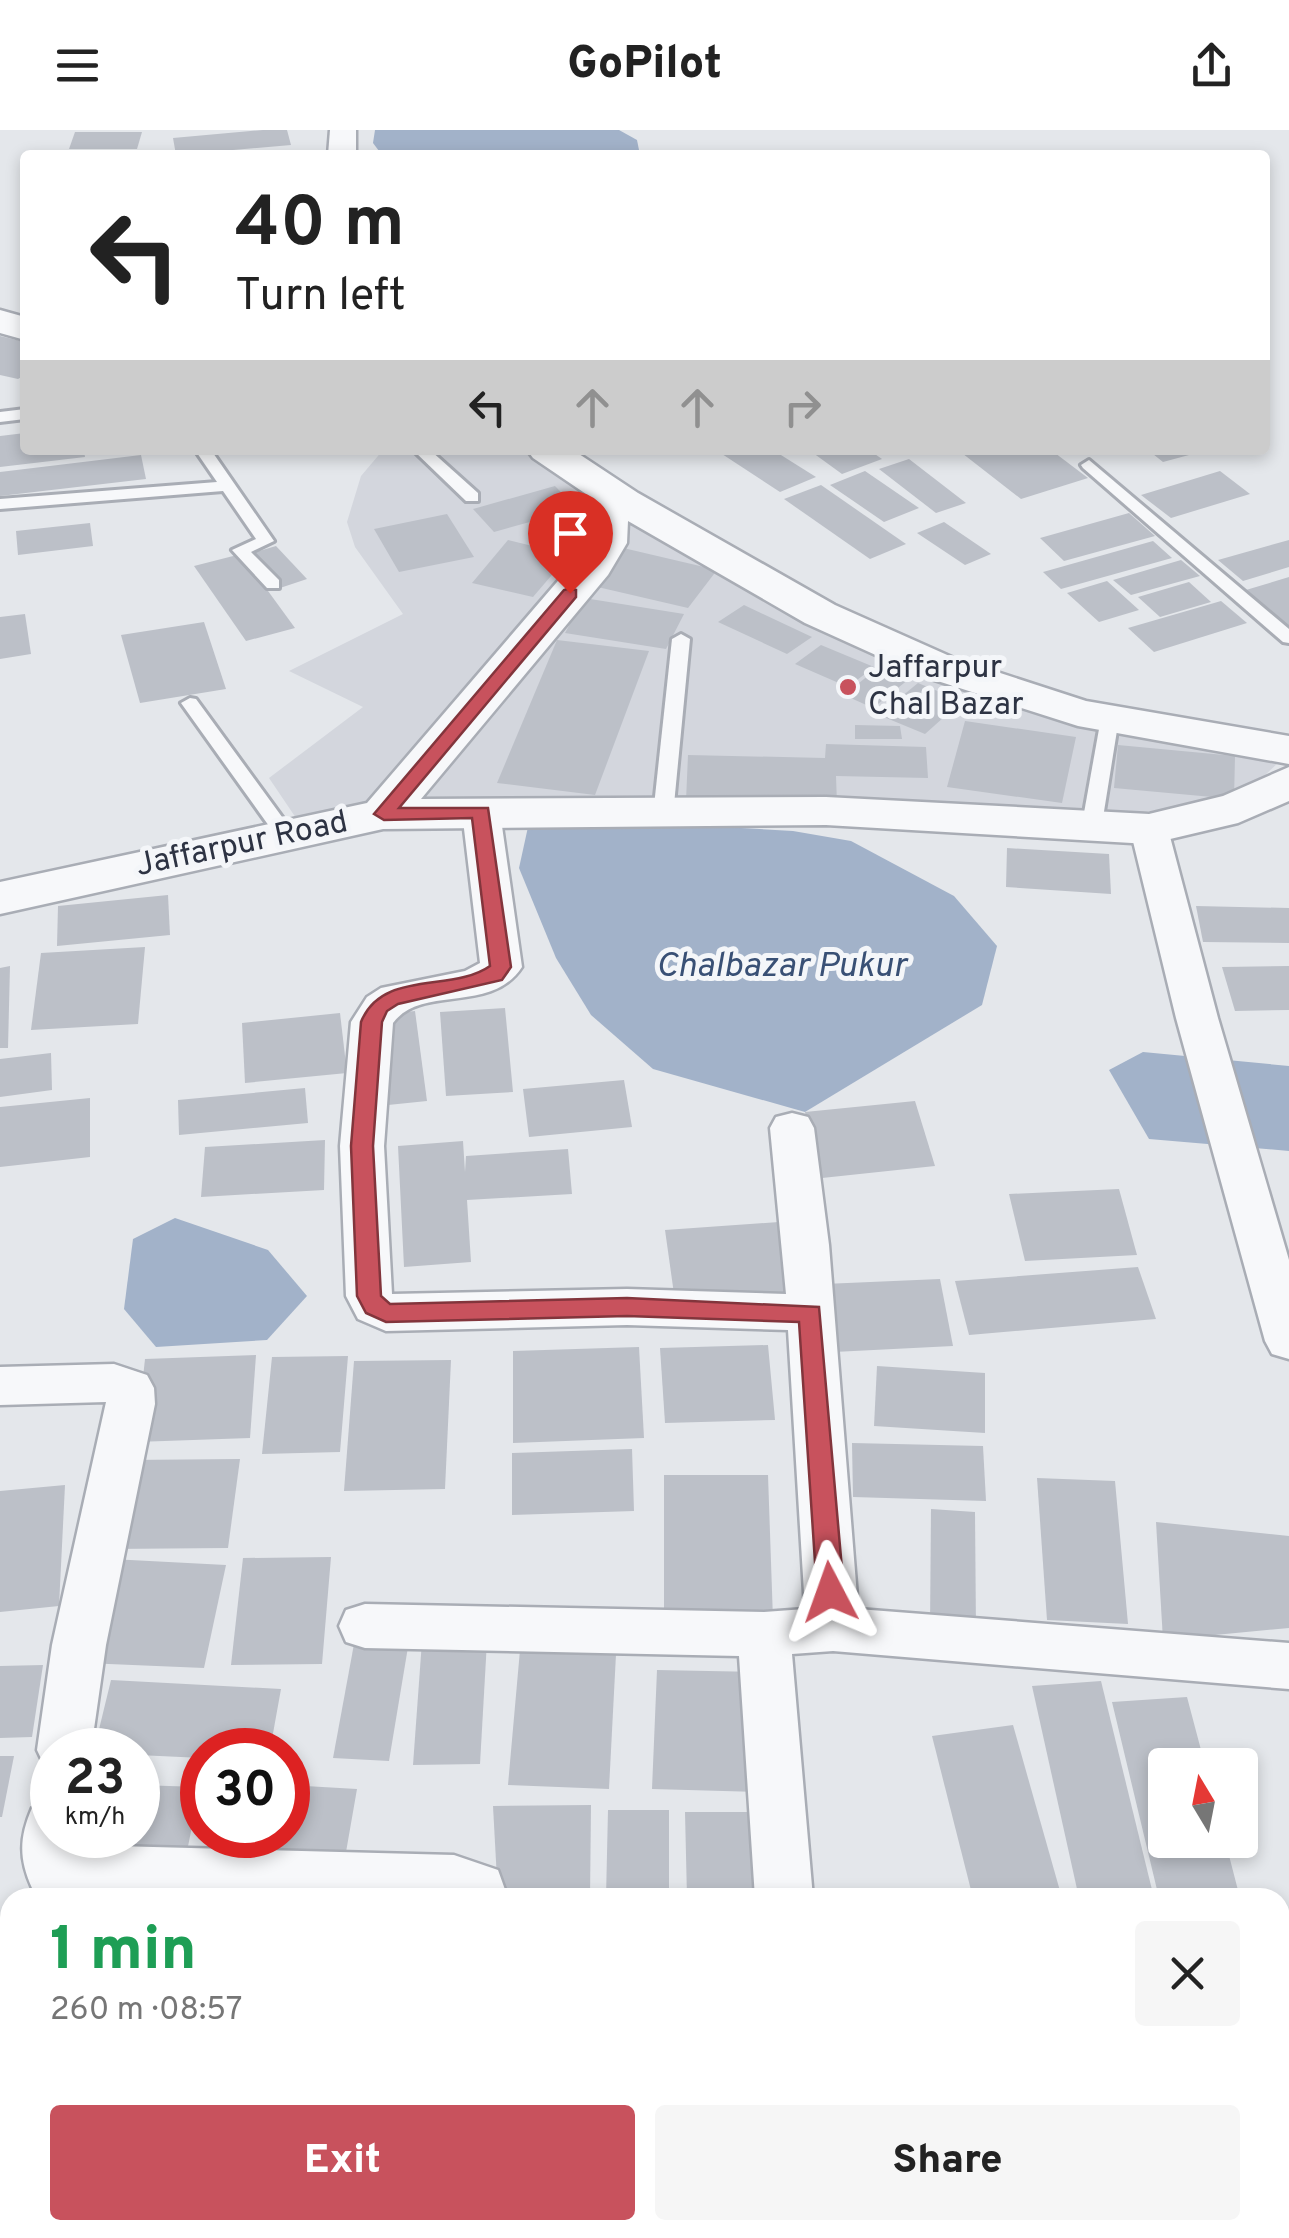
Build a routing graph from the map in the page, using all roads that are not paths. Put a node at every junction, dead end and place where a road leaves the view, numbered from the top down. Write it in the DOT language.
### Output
graph roads {
  1 [pos="206,455"];
  2 [pos="426,455"];
  3 [pos="566,455"];
  4 [pos="1088,466"];
  5 [pos="228,486"];
  6 [pos="610,492"];
  7 [pos="472,498"];
  8 [pos="0,504"];
  9 [pos="273,584"];
  10 [pos="1289,638"];
  11 [pos="682,639"];
  12 [pos="190,703"];
  13 [pos="1110,718"];
  14 [pos="1289,750"];
  15 [pos="1289,780"];
  16 [pos="481,812"];
  17 [pos="384,814"];
  18 [pos="663,815"];
  19 [pos="1092,824"];
  20 [pos="1149,829"];
  21 [pos="286,836"];
  22 [pos="0,898"];
  23 [pos="792,1128"];
  24 [pos="811,1313"];
  25 [pos="1289,1342"];
  26 [pos="0,1386"];
  27 [pos="365,1626"];
  28 [pos="833,1629"];
  29 [pos="764,1634"];
  30 [pos="1289,1666"];
  31 [pos="67,1728"];
  32 [pos="48,1858"];
  33 [pos="475,1888"];
  34 [pos="783,1888"];
  1 -- 5 [label="lane"];
  2 -- 7 [label="lane"];
  3 -- 6 [label="street"];
  4 -- 10 [label="lane"];
  5 -- 8 [label="lane"];
  5 -- 9 [label="lane"];
  6 -- 13 [label="street"];
  6 -- 17 [label="street, Jaffarpur Road"];
  11 -- 18 [label="lane"];
  12 -- 21 [label="lane"];
  13 -- 14 [label="street"];
  13 -- 19 [label="lane"];
  15 -- 20 [label="street"];
  16 -- 17 [label="street"];
  16 -- 18 [label="street"];
  16 -- 24 [label="street"];
  17 -- 21 [label="street, Jaffarpur Road"];
  18 -- 19 [label="street"];
  19 -- 20 [label="street"];
  20 -- 25 [label="street"];
  21 -- 22 [label="street, Jaffarpur Road"];
  23 -- 24 [label="street"];
  24 -- 28 [label="street"];
  26 -- 31 [label="street"];
  27 -- 29 [label="street"];
  28 -- 29 [label="street"];
  28 -- 30 [label="street"];
  29 -- 34 [label="street"];
  32 -- 33 [label="street"];
}
